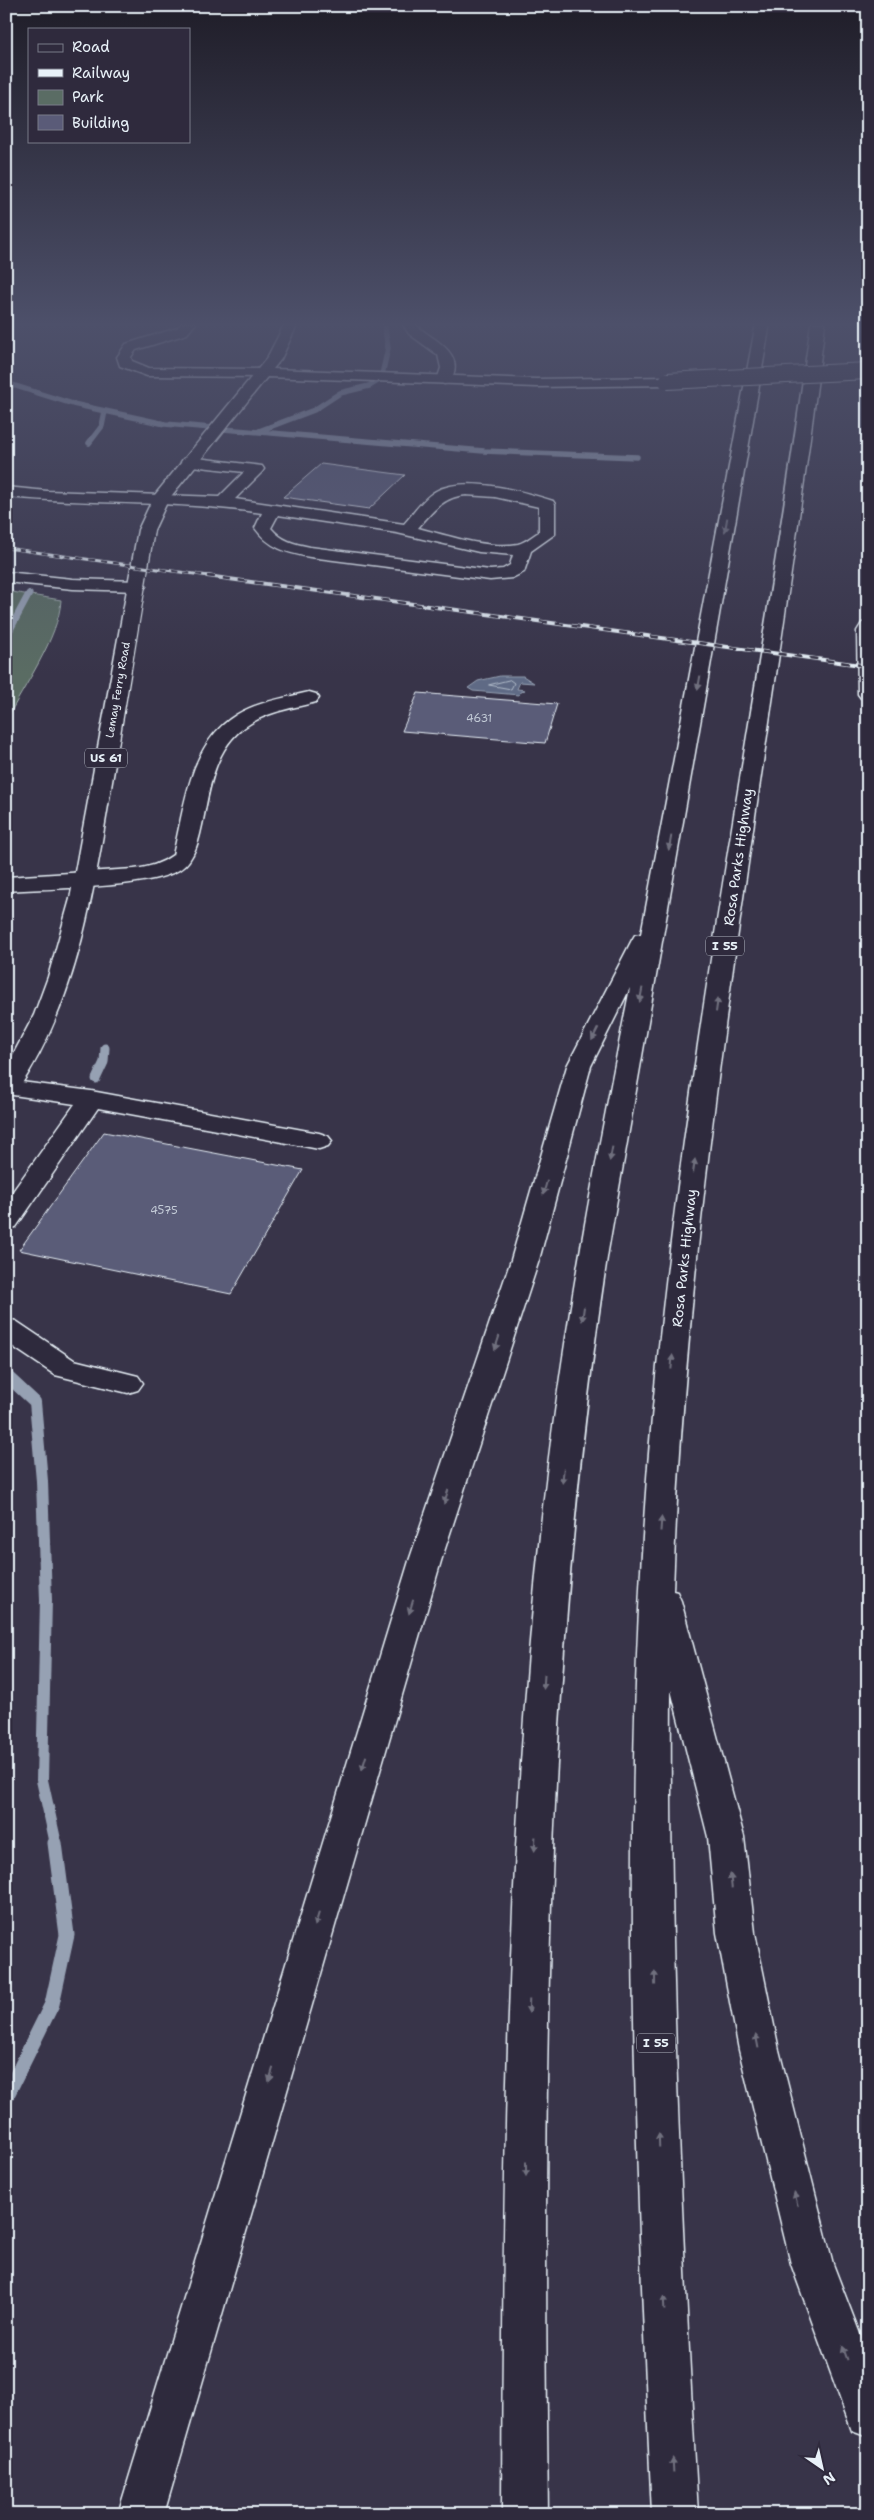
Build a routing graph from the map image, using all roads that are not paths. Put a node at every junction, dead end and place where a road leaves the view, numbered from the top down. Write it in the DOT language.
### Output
graph roads {
  1 [pos="207,441"];
  2 [pos="742,441"];
  3 [pos="802,441"];
  4 [pos="189,462"];
  5 [pos="6,492"];
  6 [pos="160,499"];
  7 [pos="223,502"];
  8 [pos="272,510"];
  9 [pos="408,530"];
  10 [pos="523,548"];
  11 [pos="6,577"];
  12 [pos="137,586"];
  13 [pos="868,626"];
  14 [pos="868,694"];
  15 [pos="309,698"];
  16 [pos="85,878"];
  17 [pos="6,884"];
  18 [pos="657,912"];
  19 [pos="7,1088"];
  20 [pos="91,1099"];
  21 [pos="319,1141"];
  22 [pos="6,1221"];
  23 [pos="6,1328"];
  24 [pos="128,1383"];
  25 [pos="658,1573"];
  26 [pos="868,2416"];
  27 [pos="142,2505"];
  28 [pos="526,2514"];
  29 [pos="675,2514"];
  1 -- 4 [label="main road, Lemay Ferry Road / US 61"];
  2 -- 18 [label="main road, one-way"];
  25 -- 3 [label="main road, Rosa Parks Highway / I 55, one-way"];
  4 -- 6 [label="main road, Lemay Ferry Road / US 61"];
  4 -- 7 [label="main road"];
  5 -- 6 [label="main road"];
  6 -- 7 [label="main road"];
  6 -- 12 [label="main road, Lemay Ferry Road / US 61"];
  7 -- 8 [label="main road"];
  8 -- 9 [label="main road"];
  8 -- 10 [label="main road"];
  9 -- 10 [label="main road"];
  9 -- 10 [label="main road"];
  11 -- 12 [label="main road"];
  12 -- 16 [label="main road, Lemay Ferry Road / US 61"];
  13 -- 14 [label="main road"];
  15 -- 16 [label="main road"];
  16 -- 17 [label="main road"];
  16 -- 19 [label="main road, Lemay Ferry Road / US 61"];
  18 -- 27 [label="main road, one-way"];
  18 -- 28 [label="main road, one-way"];
  19 -- 20 [label="main road"];
  20 -- 21 [label="main road"];
  20 -- 22 [label="main road"];
  23 -- 24 [label="main road"];
  26 -- 25 [label="main road, one-way"];
  29 -- 25 [label="main road, I 55, one-way"];
}
